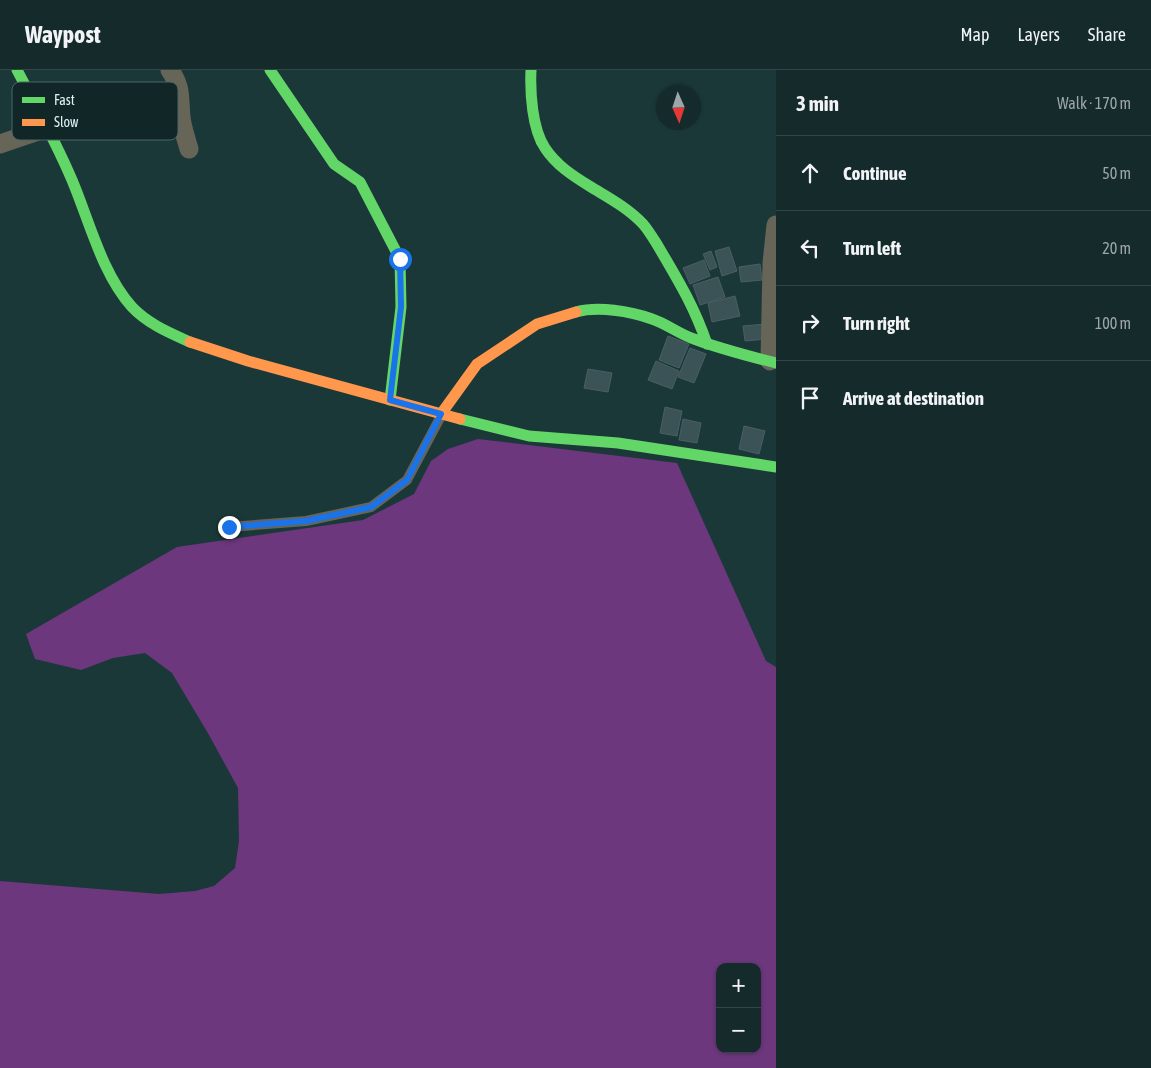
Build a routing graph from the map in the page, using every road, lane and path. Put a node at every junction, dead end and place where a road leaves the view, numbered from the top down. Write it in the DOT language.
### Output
graph roads {
  1 [pos="17,70"];
  2 [pos="170,70"];
  3 [pos="270,70"];
  4 [pos="532,70"];
  5 [pos="23,82"];
  6 [pos="177,82"];
  7 [pos="178,85"];
  8 [pos="12,140"];
  9 [pos="53,140"];
  10 [pos="0,144"];
  11 [pos="189,149"];
  12 [pos="776,226"];
  13 [pos="707,344"];
  14 [pos="773,362"];
  15 [pos="390,400"];
  16 [pos="441,414"];
  17 [pos="776,467"];
  18 [pos="229,527"];
  1 -- 5 [label="street"];
  2 -- 6 [label="street"];
  3 -- 15 [label="street"];
  4 -- 13 [label="street"];
  7 -- 11 [label="street"];
  8 -- 10 [label="street"];
  9 -- 15 [label="street"];
  12 -- 14 [label="street"];
  13 -- 14 [label="street"];
  13 -- 16 [label="street"];
  15 -- 16 [label="street"];
  16 -- 17 [label="street"];
  16 -- 18 [label="lane"];
}
